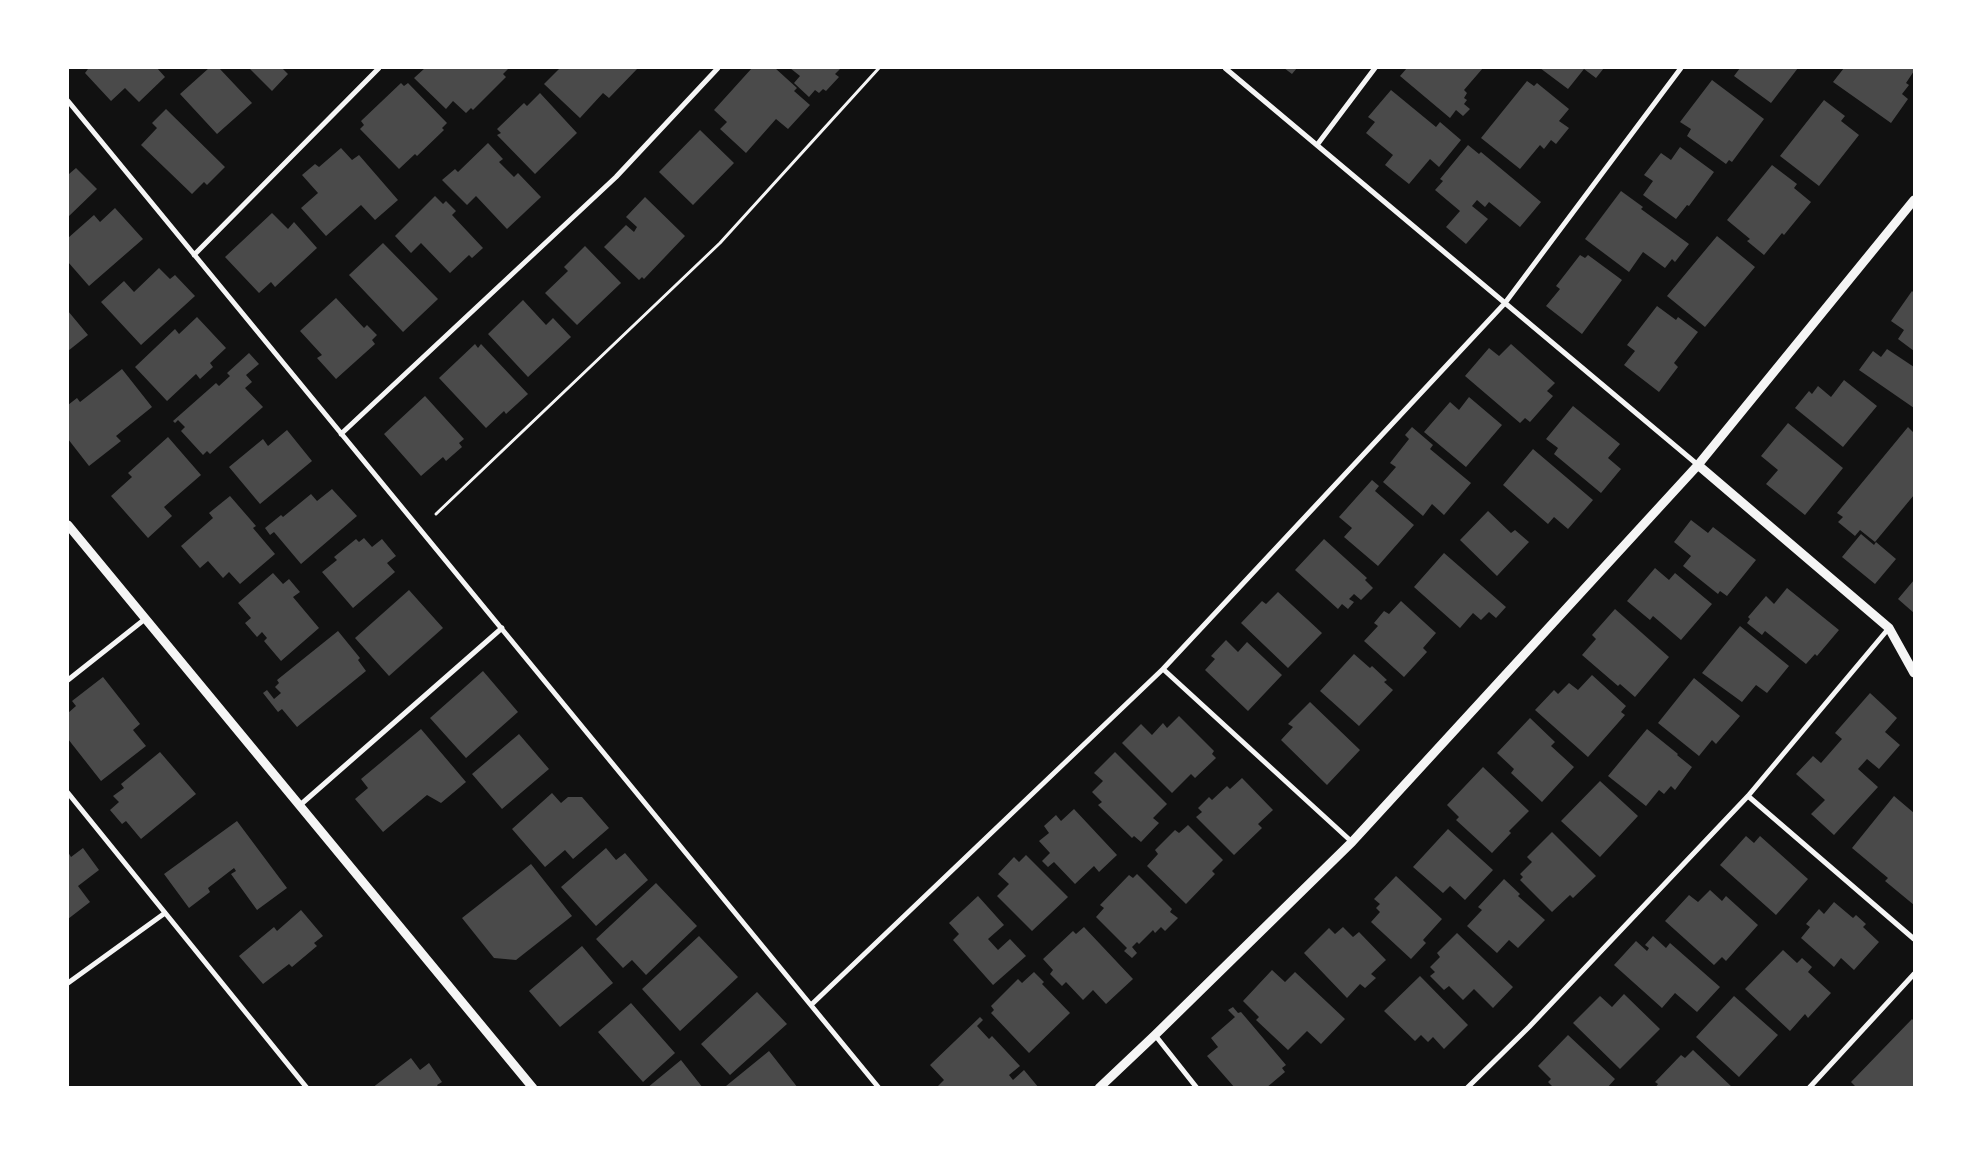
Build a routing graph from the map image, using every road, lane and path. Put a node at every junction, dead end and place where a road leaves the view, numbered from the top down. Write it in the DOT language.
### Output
graph roads {
  1 [pos="379,68"];
  2 [pos="718,68"];
  3 [pos="879,68"];
  4 [pos="1225,68"];
  5 [pos="1375,68"];
  6 [pos="1681,68"];
  7 [pos="68,101"];
  8 [pos="1316,145"];
  9 [pos="1914,200"];
  10 [pos="194,255"];
  11 [pos="1505,303"];
  12 [pos="341,434"];
  13 [pos="1698,465"];
  14 [pos="68,524"];
  15 [pos="420,529"];
  16 [pos="145,619"];
  17 [pos="502,628"];
  18 [pos="1889,628"];
  19 [pos="1162,670"];
  20 [pos="1914,674"];
  21 [pos="68,680"];
  22 [pos="68,793"];
  23 [pos="1748,796"];
  24 [pos="299,806"];
  25 [pos="1352,842"];
  26 [pos="166,913"];
  27 [pos="1914,940"];
  28 [pos="1914,974"];
  29 [pos="68,983"];
  30 [pos="811,1005"];
  31 [pos="1155,1035"];
  32 [pos="307,1088"];
  33 [pos="533,1088"];
  34 [pos="879,1088"];
  35 [pos="1099,1088"];
  36 [pos="1196,1088"];
  37 [pos="1467,1088"];
  38 [pos="1809,1088"];
  1 -- 10 [label="street"];
  2 -- 12 [label="street"];
  3 -- 15 [label="path"];
  4 -- 8 [label="street"];
  5 -- 8 [label="street"];
  6 -- 11 [label="street"];
  7 -- 10 [label="street"];
  8 -- 11 [label="street"];
  9 -- 13 [label="street"];
  10 -- 12 [label="street"];
  11 -- 13 [label="street"];
  11 -- 19 [label="street"];
  12 -- 15 [label="street"];
  13 -- 18 [label="street"];
  13 -- 25 [label="street"];
  14 -- 16 [label="street"];
  15 -- 17 [label="street"];
  16 -- 21 [label="street"];
  16 -- 24 [label="street"];
  17 -- 24 [label="street"];
  17 -- 30 [label="street"];
  18 -- 20 [label="street"];
  18 -- 23 [label="street"];
  19 -- 25 [label="street"];
  19 -- 30 [label="street"];
  22 -- 26 [label="street"];
  23 -- 27 [label="street"];
  23 -- 37 [label="street"];
  24 -- 33 [label="street"];
  25 -- 31 [label="street"];
  26 -- 29 [label="street"];
  26 -- 32 [label="street"];
  28 -- 38 [label="street"];
  30 -- 34 [label="street"];
  31 -- 35 [label="street"];
  31 -- 36 [label="street"];
}
